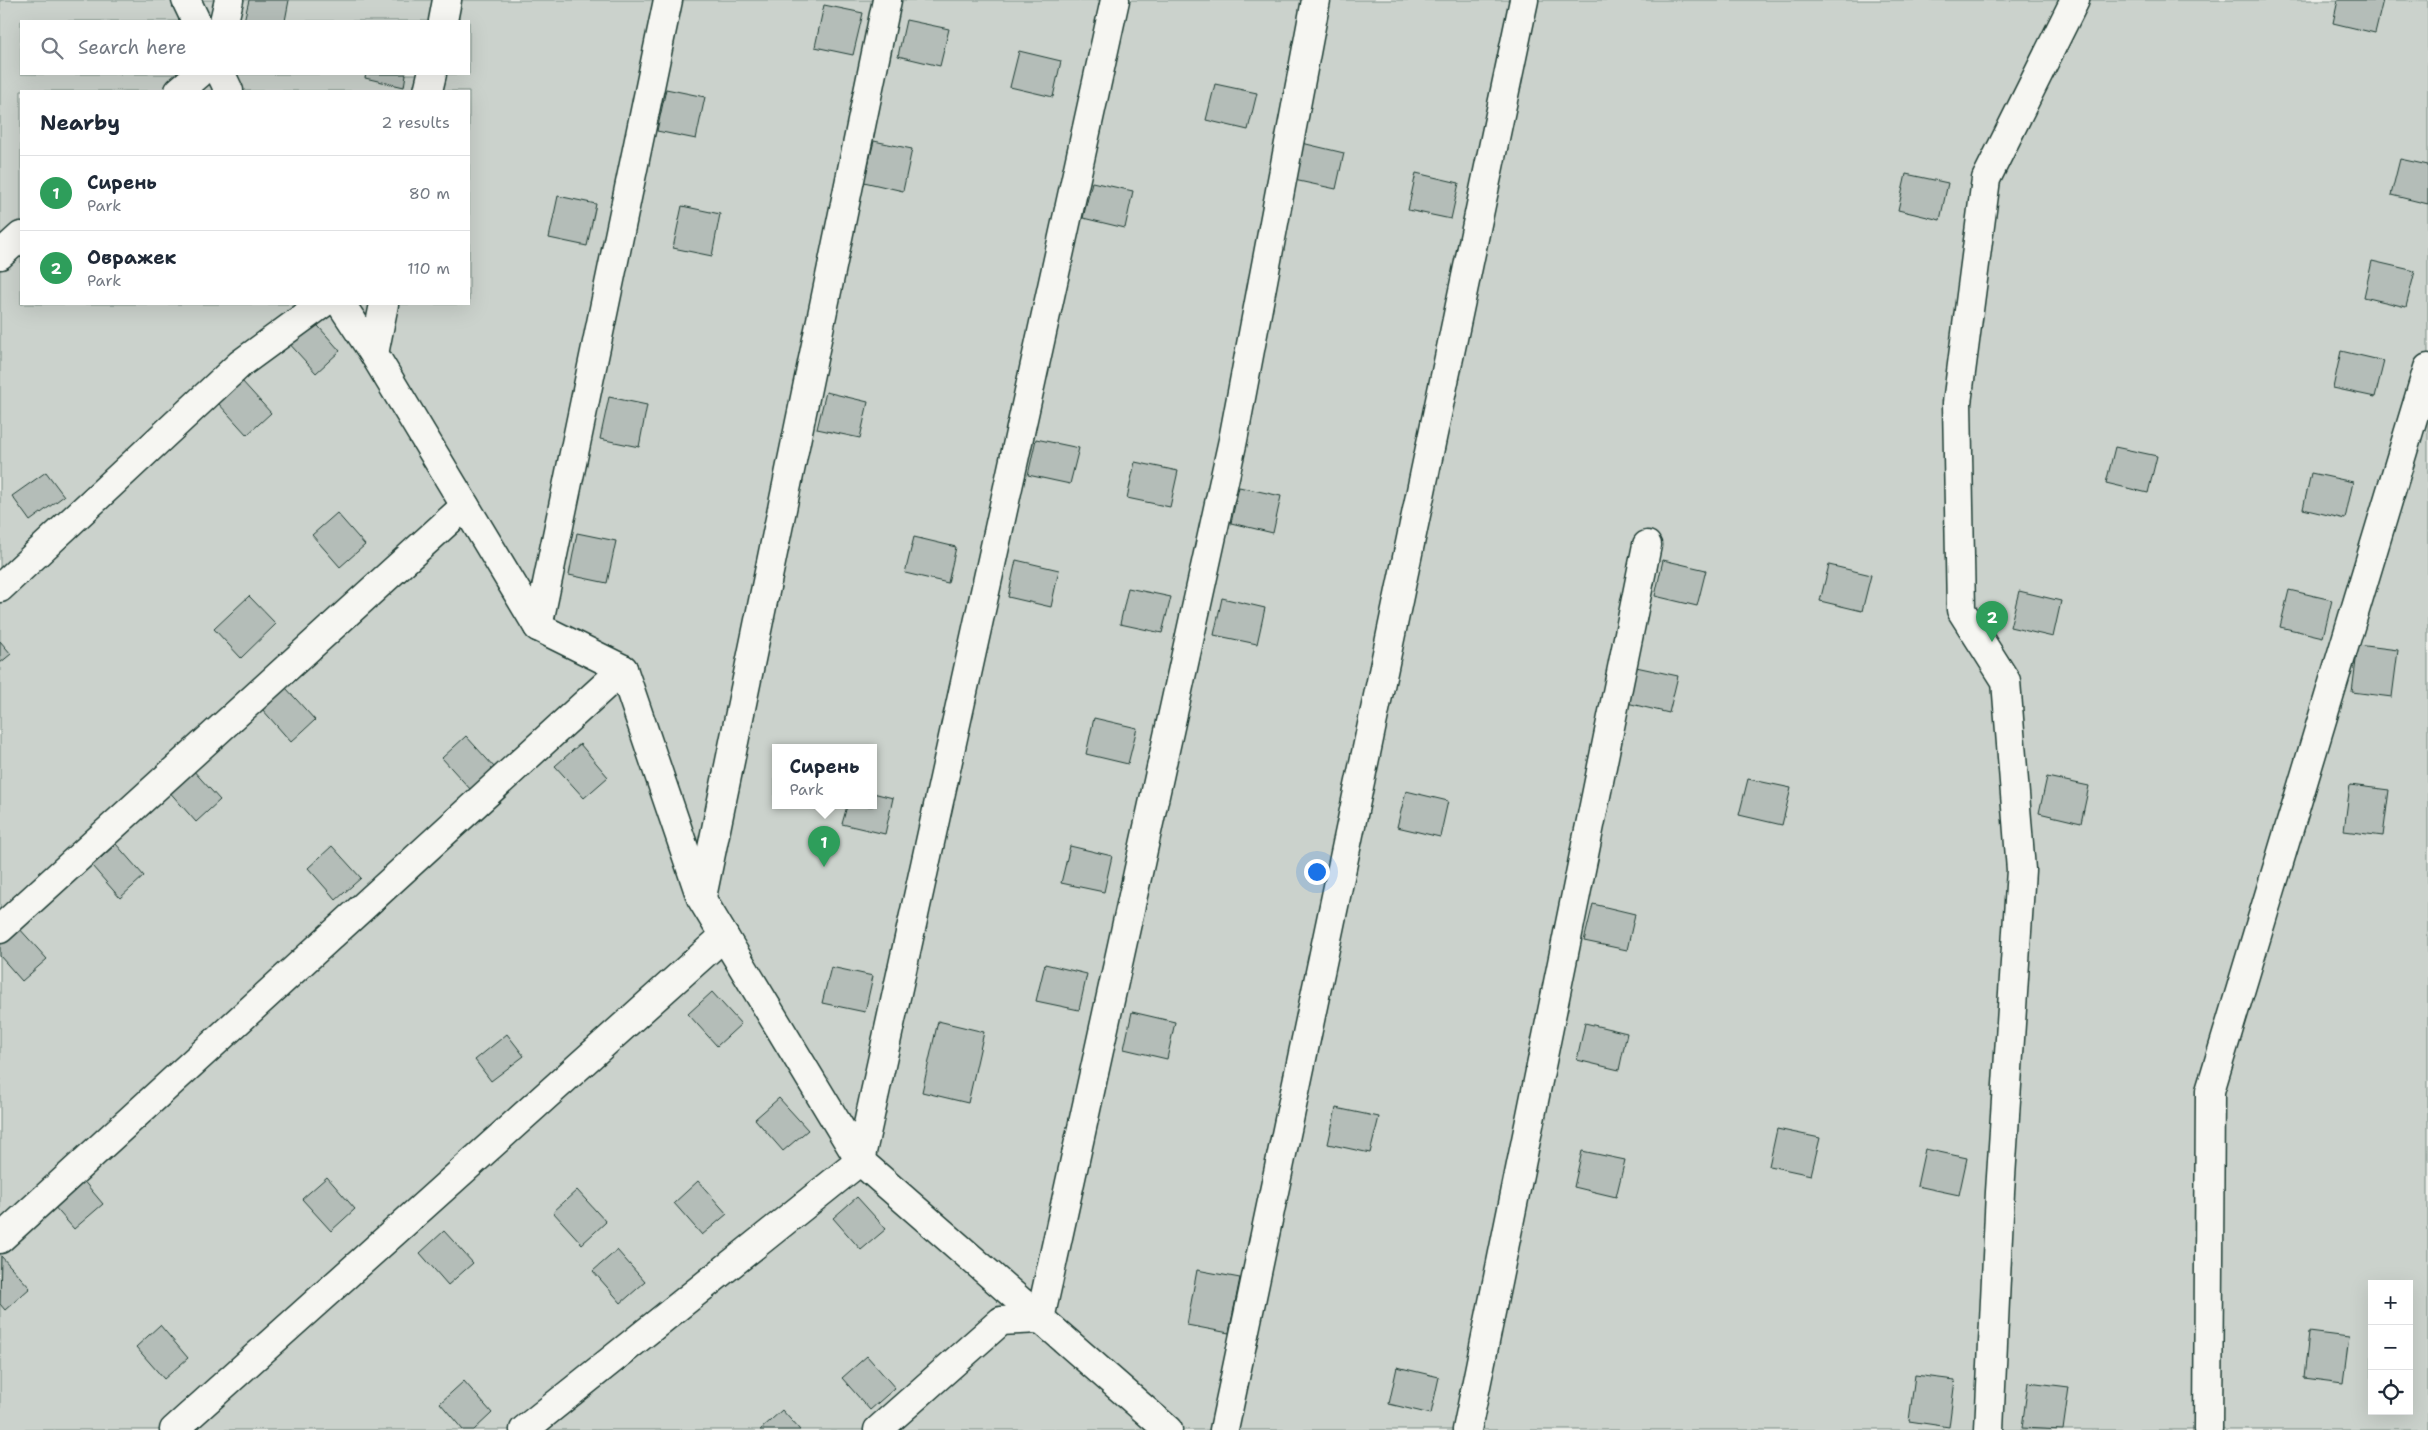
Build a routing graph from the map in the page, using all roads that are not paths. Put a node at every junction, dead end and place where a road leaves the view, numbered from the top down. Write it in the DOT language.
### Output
graph roads {
  1 [pos="186,0"];
  2 [pos="229,0"];
  3 [pos="447,0"];
  4 [pos="668,0"];
  5 [pos="887,0"];
  6 [pos="1116,0"];
  7 [pos="1316,0"];
  8 [pos="1524,0"];
  9 [pos="2075,0"];
  10 [pos="196,20"];
  11 [pos="224,20"];
  12 [pos="443,20"];
  13 [pos="197,75"];
  14 [pos="221,75"];
  15 [pos="432,75"];
  16 [pos="180,90"];
  17 [pos="229,90"];
  18 [pos="428,90"];
  19 [pos="20,237"];
  20 [pos="0,255"];
  21 [pos="321,305"];
  22 [pos="341,305"];
  23 [pos="384,305"];
  24 [pos="374,354"];
  25 [pos="2428,368"];
  26 [pos="465,506"];
  27 [pos="1647,545"];
  28 [pos="0,588"];
  29 [pos="538,627"];
  30 [pos="623,669"];
  31 [pos="701,898"];
  32 [pos="0,929"];
  33 [pos="724,936"];
  34 [pos="860,1161"];
  35 [pos="0,1239"];
  36 [pos="1040,1318"];
  37 [pos="174,1430"];
  38 [pos="524,1430"];
  39 [pos="878,1430"];
  40 [pos="1168,1430"];
  41 [pos="1224,1430"];
  42 [pos="1467,1430"];
  43 [pos="1989,1430"];
  44 [pos="2208,1430"];
  1 -- 10 [label="street"];
  2 -- 11 [label="street"];
  3 -- 12 [label="street"];
  4 -- 29 [label="street"];
  5 -- 31 [label="street"];
  6 -- 34 [label="street"];
  7 -- 36 [label="street"];
  8 -- 41 [label="street"];
  9 -- 43 [label="street"];
  13 -- 16 [label="street"];
  14 -- 17 [label="street"];
  15 -- 18 [label="street"];
  19 -- 20 [label="street"];
  21 -- 28 [label="street"];
  22 -- 24 [label="street"];
  23 -- 24 [label="street"];
  24 -- 26 [label="street"];
  25 -- 44 [label="street"];
  26 -- 29 [label="street"];
  26 -- 32 [label="street"];
  27 -- 42 [label="street"];
  29 -- 30 [label="street"];
  30 -- 31 [label="street"];
  30 -- 35 [label="street"];
  31 -- 33 [label="street"];
  33 -- 34 [label="street"];
  33 -- 37 [label="street"];
  34 -- 36 [label="street"];
  34 -- 38 [label="street"];
  36 -- 39 [label="street"];
  36 -- 40 [label="street"];
}
